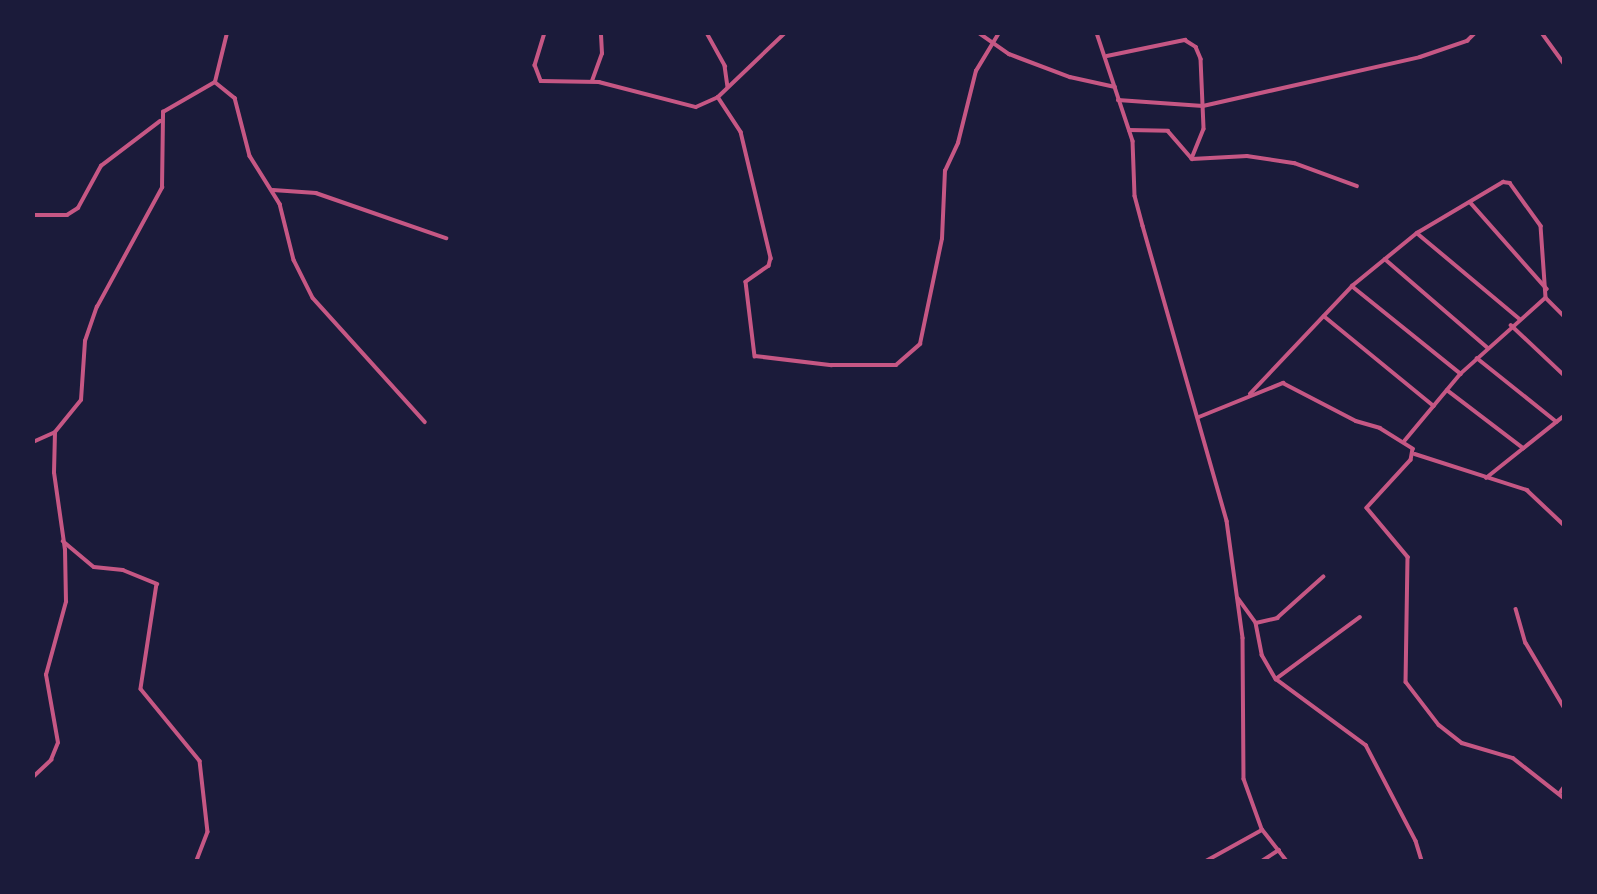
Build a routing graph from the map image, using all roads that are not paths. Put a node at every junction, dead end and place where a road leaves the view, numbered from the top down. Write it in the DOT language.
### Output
graph roads {
  1 [pos="227,33"];
  2 [pos="545,33"];
  3 [pos="601,33"];
  4 [pos="707,33"];
  5 [pos="785,33"];
  6 [pos="979,33"];
  7 [pos="999,33"];
  8 [pos="1097,33"];
  9 [pos="1475,33"];
  10 [pos="1542,33"];
  11 [pos="991,43"];
  12 [pos="1107,56"];
  13 [pos="1564,63"];
  14 [pos="215,82"];
  15 [pos="591,82"];
  16 [pos="728,87"];
  17 [pos="1116,87"];
  18 [pos="718,97"];
  19 [pos="1118,100"];
  20 [pos="1203,106"];
  21 [pos="160,121"];
  22 [pos="1129,130"];
  23 [pos="1192,159"];
  24 [pos="1357,186"];
  25 [pos="273,190"];
  26 [pos="1470,202"];
  27 [pos="33,215"];
  28 [pos="1417,233"];
  29 [pos="446,239"];
  30 [pos="1385,259"];
  31 [pos="1352,286"];
  32 [pos="1548,290"];
  33 [pos="1546,298"];
  34 [pos="1324,316"];
  35 [pos="1564,316"];
  36 [pos="1520,319"];
  37 [pos="1511,325"];
  38 [pos="1487,347"];
  39 [pos="1477,358"];
  40 [pos="1461,374"];
  41 [pos="1564,375"];
  42 [pos="1447,390"];
  43 [pos="1249,395"];
  44 [pos="1434,406"];
  45 [pos="1564,416"];
  46 [pos="1199,417"];
  47 [pos="425,422"];
  48 [pos="1557,422"];
  49 [pos="55,432"];
  50 [pos="1405,441"];
  51 [pos="33,442"];
  52 [pos="1524,448"];
  53 [pos="1415,454"];
  54 [pos="1485,479"];
  55 [pos="1564,525"];
  56 [pos="62,541"];
  57 [pos="1323,577"];
  58 [pos="1237,596"];
  59 [pos="1516,609"];
  60 [pos="1360,617"];
  61 [pos="1256,623"];
  62 [pos="1276,679"];
  63 [pos="1564,707"];
  64 [pos="33,777"];
  65 [pos="1564,787"];
  66 [pos="1559,794"];
  67 [pos="1564,798"];
  68 [pos="1262,830"];
  69 [pos="1279,850"];
  70 [pos="197,861"];
  71 [pos="1206,861"];
  72 [pos="1262,861"];
  73 [pos="1287,861"];
  74 [pos="1422,861"];
  1 -- 14 [label="street"];
  2 -- 15 [label="street"];
  3 -- 15 [label="street"];
  4 -- 16 [label="street"];
  5 -- 16 [label="street"];
  6 -- 11 [label="street"];
  7 -- 11 [label="street"];
  8 -- 12 [label="street"];
  9 -- 20 [label="street"];
  10 -- 13 [label="street"];
  11 -- 17 [label="street"];
  11 -- 18 [label="street"];
  12 -- 17 [label="street"];
  12 -- 20 [label="street"];
  14 -- 21 [label="street"];
  14 -- 25 [label="street"];
  15 -- 18 [label="street"];
  16 -- 18 [label="street"];
  17 -- 19 [label="street"];
  19 -- 20 [label="street"];
  19 -- 22 [label="street"];
  20 -- 23 [label="street"];
  21 -- 27 [label="street"];
  21 -- 49 [label="street"];
  22 -- 23 [label="street"];
  22 -- 46 [label="street"];
  23 -- 24 [label="street"];
  25 -- 29 [label="street"];
  25 -- 47 [label="street"];
  26 -- 28 [label="street"];
  26 -- 32 [label="street"];
  26 -- 32 [label="street"];
  28 -- 30 [label="street"];
  28 -- 36 [label="street"];
  30 -- 31 [label="street"];
  30 -- 38 [label="street"];
  31 -- 34 [label="street"];
  31 -- 40 [label="street"];
  32 -- 33 [label="street"];
  33 -- 35 [label="street"];
  33 -- 36 [label="street"];
  34 -- 43 [label="street"];
  34 -- 44 [label="street"];
  36 -- 37 [label="street"];
  37 -- 38 [label="street"];
  37 -- 41 [label="street"];
  38 -- 39 [label="street"];
  39 -- 40 [label="street"];
  39 -- 48 [label="street"];
  40 -- 42 [label="street"];
  42 -- 44 [label="street"];
  42 -- 52 [label="street"];
  43 -- 46 [label="street"];
  43 -- 50 [label="street"];
  44 -- 50 [label="street"];
  45 -- 48 [label="street"];
  46 -- 58 [label="street"];
  48 -- 52 [label="street"];
  49 -- 51 [label="street"];
  49 -- 56 [label="street"];
  50 -- 53 [label="street"];
  52 -- 54 [label="street"];
  53 -- 54 [label="street"];
  53 -- 66 [label="street"];
  54 -- 55 [label="street"];
  56 -- 64 [label="street"];
  56 -- 70 [label="street"];
  57 -- 61 [label="street"];
  58 -- 61 [label="street"];
  58 -- 68 [label="street"];
  59 -- 63 [label="street"];
  60 -- 62 [label="street"];
  61 -- 62 [label="street"];
  62 -- 74 [label="street"];
  65 -- 66 [label="street"];
  66 -- 67 [label="street"];
  68 -- 69 [label="street"];
  68 -- 71 [label="street"];
  69 -- 72 [label="street"];
  69 -- 73 [label="street"];
}
